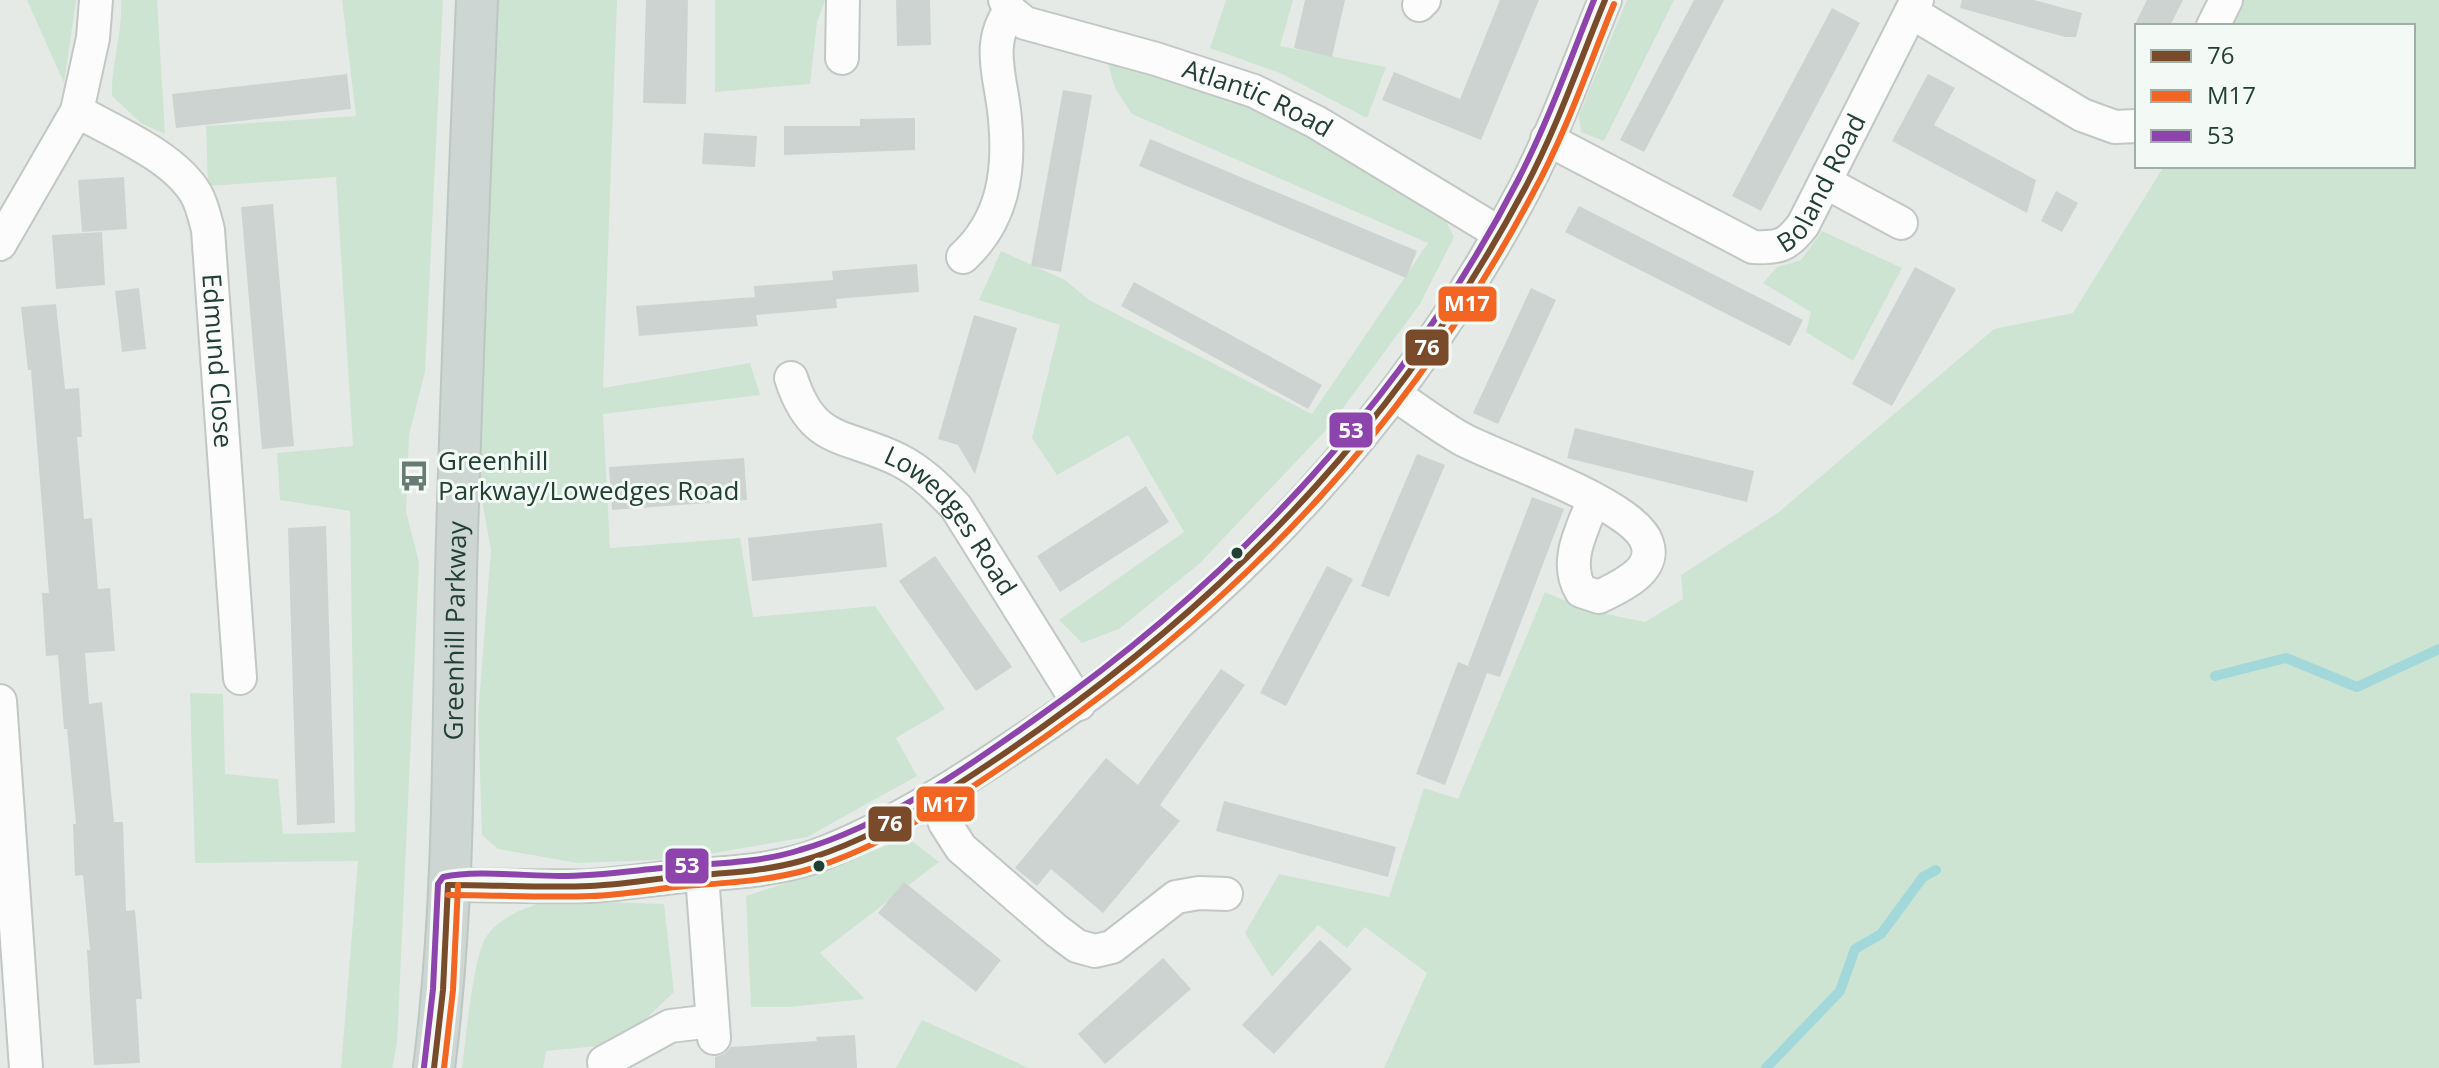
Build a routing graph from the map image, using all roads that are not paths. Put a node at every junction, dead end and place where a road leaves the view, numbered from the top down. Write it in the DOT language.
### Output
graph roads {
  1 [pos="96,0"];
  2 [pos="477,0"];
  3 [pos="843,0"];
  4 [pos="1605,0"];
  5 [pos="2226,0"];
  6 [pos="1008,6"];
  7 [pos="1914,6"];
  8 [pos="2214,24"];
  9 [pos="842,58"];
  10 [pos="77,111"];
  11 [pos="2135,126"];
  12 [pos="1547,139"];
  13 [pos="1825,182"];
  14 [pos="1901,223"];
  15 [pos="1499,233"];
  16 [pos="0,244"];
  17 [pos="963,257"];
  18 [pos="791,378"];
  19 [pos="1395,395"];
  20 [pos="1594,499"];
  21 [pos="240,678"];
  22 [pos="0,701"];
  23 [pos="1079,704"];
  24 [pos="936,798"];
  25 [pos="702,875"];
  26 [pos="448,885"];
  27 [pos="1226,894"];
  28 [pos="26,1068"];
  29 [pos="434,1068"];
  30 [pos="605,1068"];
  1 -- 10 [label="street"];
  2 -- 26 [label="main road, Greenhill Parkway"];
  3 -- 9 [label="street"];
  4 -- 12 [label="street"];
  5 -- 8 [label="street"];
  6 -- 15 [label="street, Atlantic Road"];
  6 -- 17 [label="street"];
  7 -- 11 [label="street, Boland Road"];
  7 -- 13 [label="street, Boland Road"];
  10 -- 16 [label="street"];
  10 -- 21 [label="street, Edmund Close"];
  12 -- 13 [label="street, Boland Road"];
  12 -- 15 [label="street"];
  13 -- 14 [label="street"];
  15 -- 19 [label="street"];
  18 -- 23 [label="street, Lowedges Road"];
  19 -- 20 [label="street"];
  19 -- 23 [label="street"];
  22 -- 28 [label="street"];
  23 -- 24 [label="street"];
  24 -- 25 [label="street"];
  24 -- 27 [label="street"];
  25 -- 26 [label="street"];
  25 -- 30 [label="street"];
  26 -- 29 [label="main road, Greenhill Parkway"];
}
